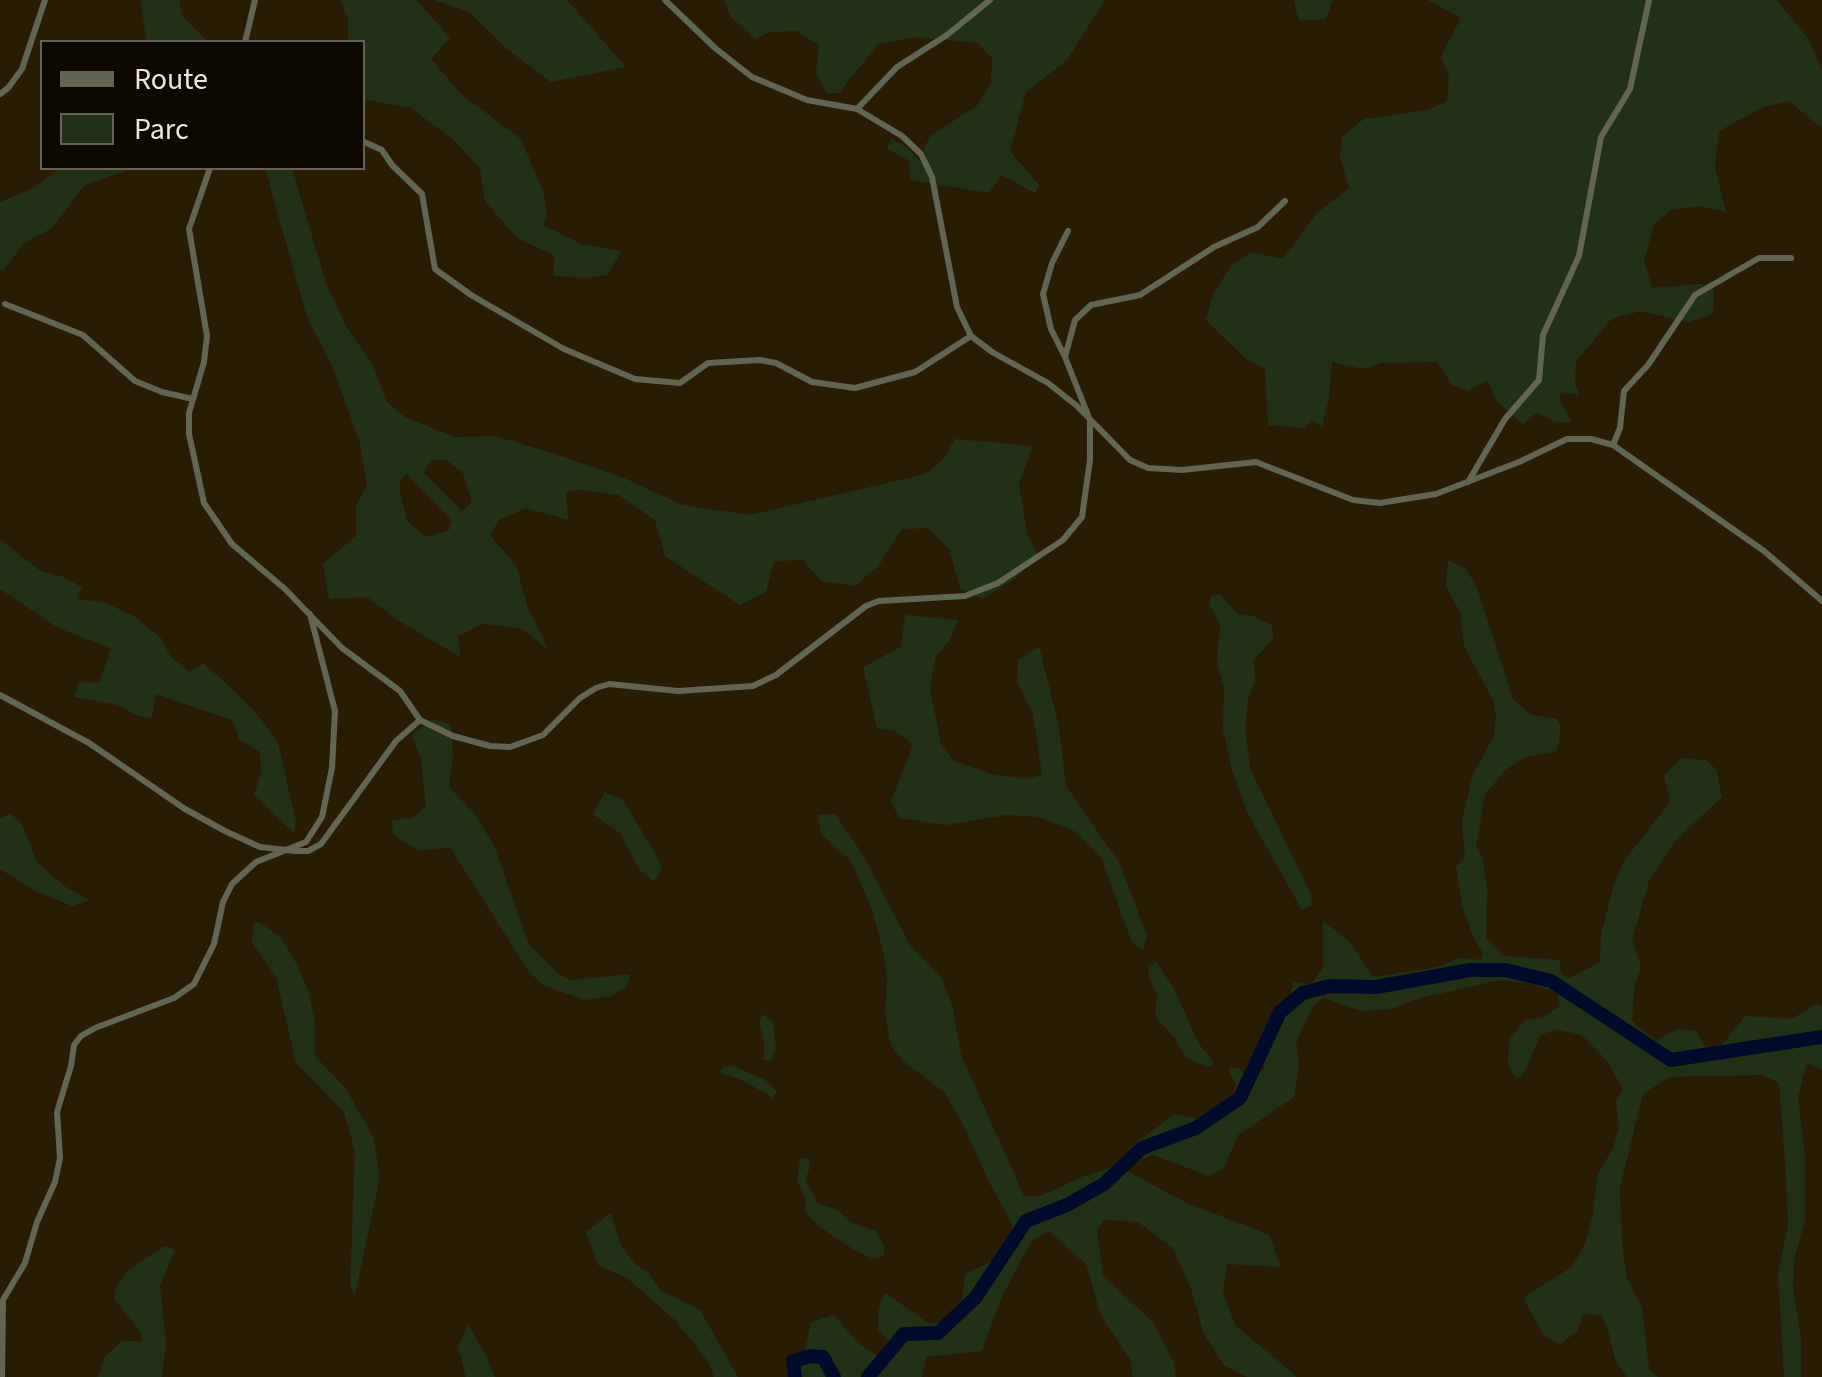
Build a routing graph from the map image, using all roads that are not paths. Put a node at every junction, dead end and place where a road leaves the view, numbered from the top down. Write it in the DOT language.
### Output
graph roads {
  1 [pos="45,0"];
  2 [pos="255,0"];
  3 [pos="666,0"];
  4 [pos="990,0"];
  5 [pos="1649,0"];
  6 [pos="245,40"];
  7 [pos="0,94"];
  8 [pos="858,108"];
  9 [pos="365,142"];
  10 [pos="209,170"];
  11 [pos="1285,202"];
  12 [pos="1068,231"];
  13 [pos="1791,258"];
  14 [pos="5,304"];
  15 [pos="971,336"];
  16 [pos="1065,357"];
  17 [pos="193,399"];
  18 [pos="1090,420"];
  19 [pos="1612,445"];
  20 [pos="1468,483"];
  21 [pos="1822,602"];
  22 [pos="309,613"];
  23 [pos="0,695"];
  24 [pos="420,720"];
  25 [pos="284,850"];
  26 [pos="2,1377"];
  1 -- 7 [label="street"];
  2 -- 6 [label="street"];
  3 -- 8 [label="street"];
  4 -- 8 [label="street"];
  5 -- 20 [label="street"];
  8 -- 15 [label="street"];
  9 -- 15 [label="street"];
  10 -- 17 [label="street"];
  11 -- 16 [label="street"];
  12 -- 16 [label="street"];
  13 -- 19 [label="street"];
  14 -- 17 [label="street"];
  15 -- 18 [label="street"];
  16 -- 18 [label="street"];
  17 -- 22 [label="street"];
  18 -- 20 [label="street"];
  18 -- 24 [label="street"];
  19 -- 20 [label="street"];
  19 -- 21 [label="street"];
  22 -- 24 [label="street"];
  22 -- 25 [label="street"];
  23 -- 25 [label="street"];
  24 -- 25 [label="street"];
  25 -- 26 [label="street"];
}
